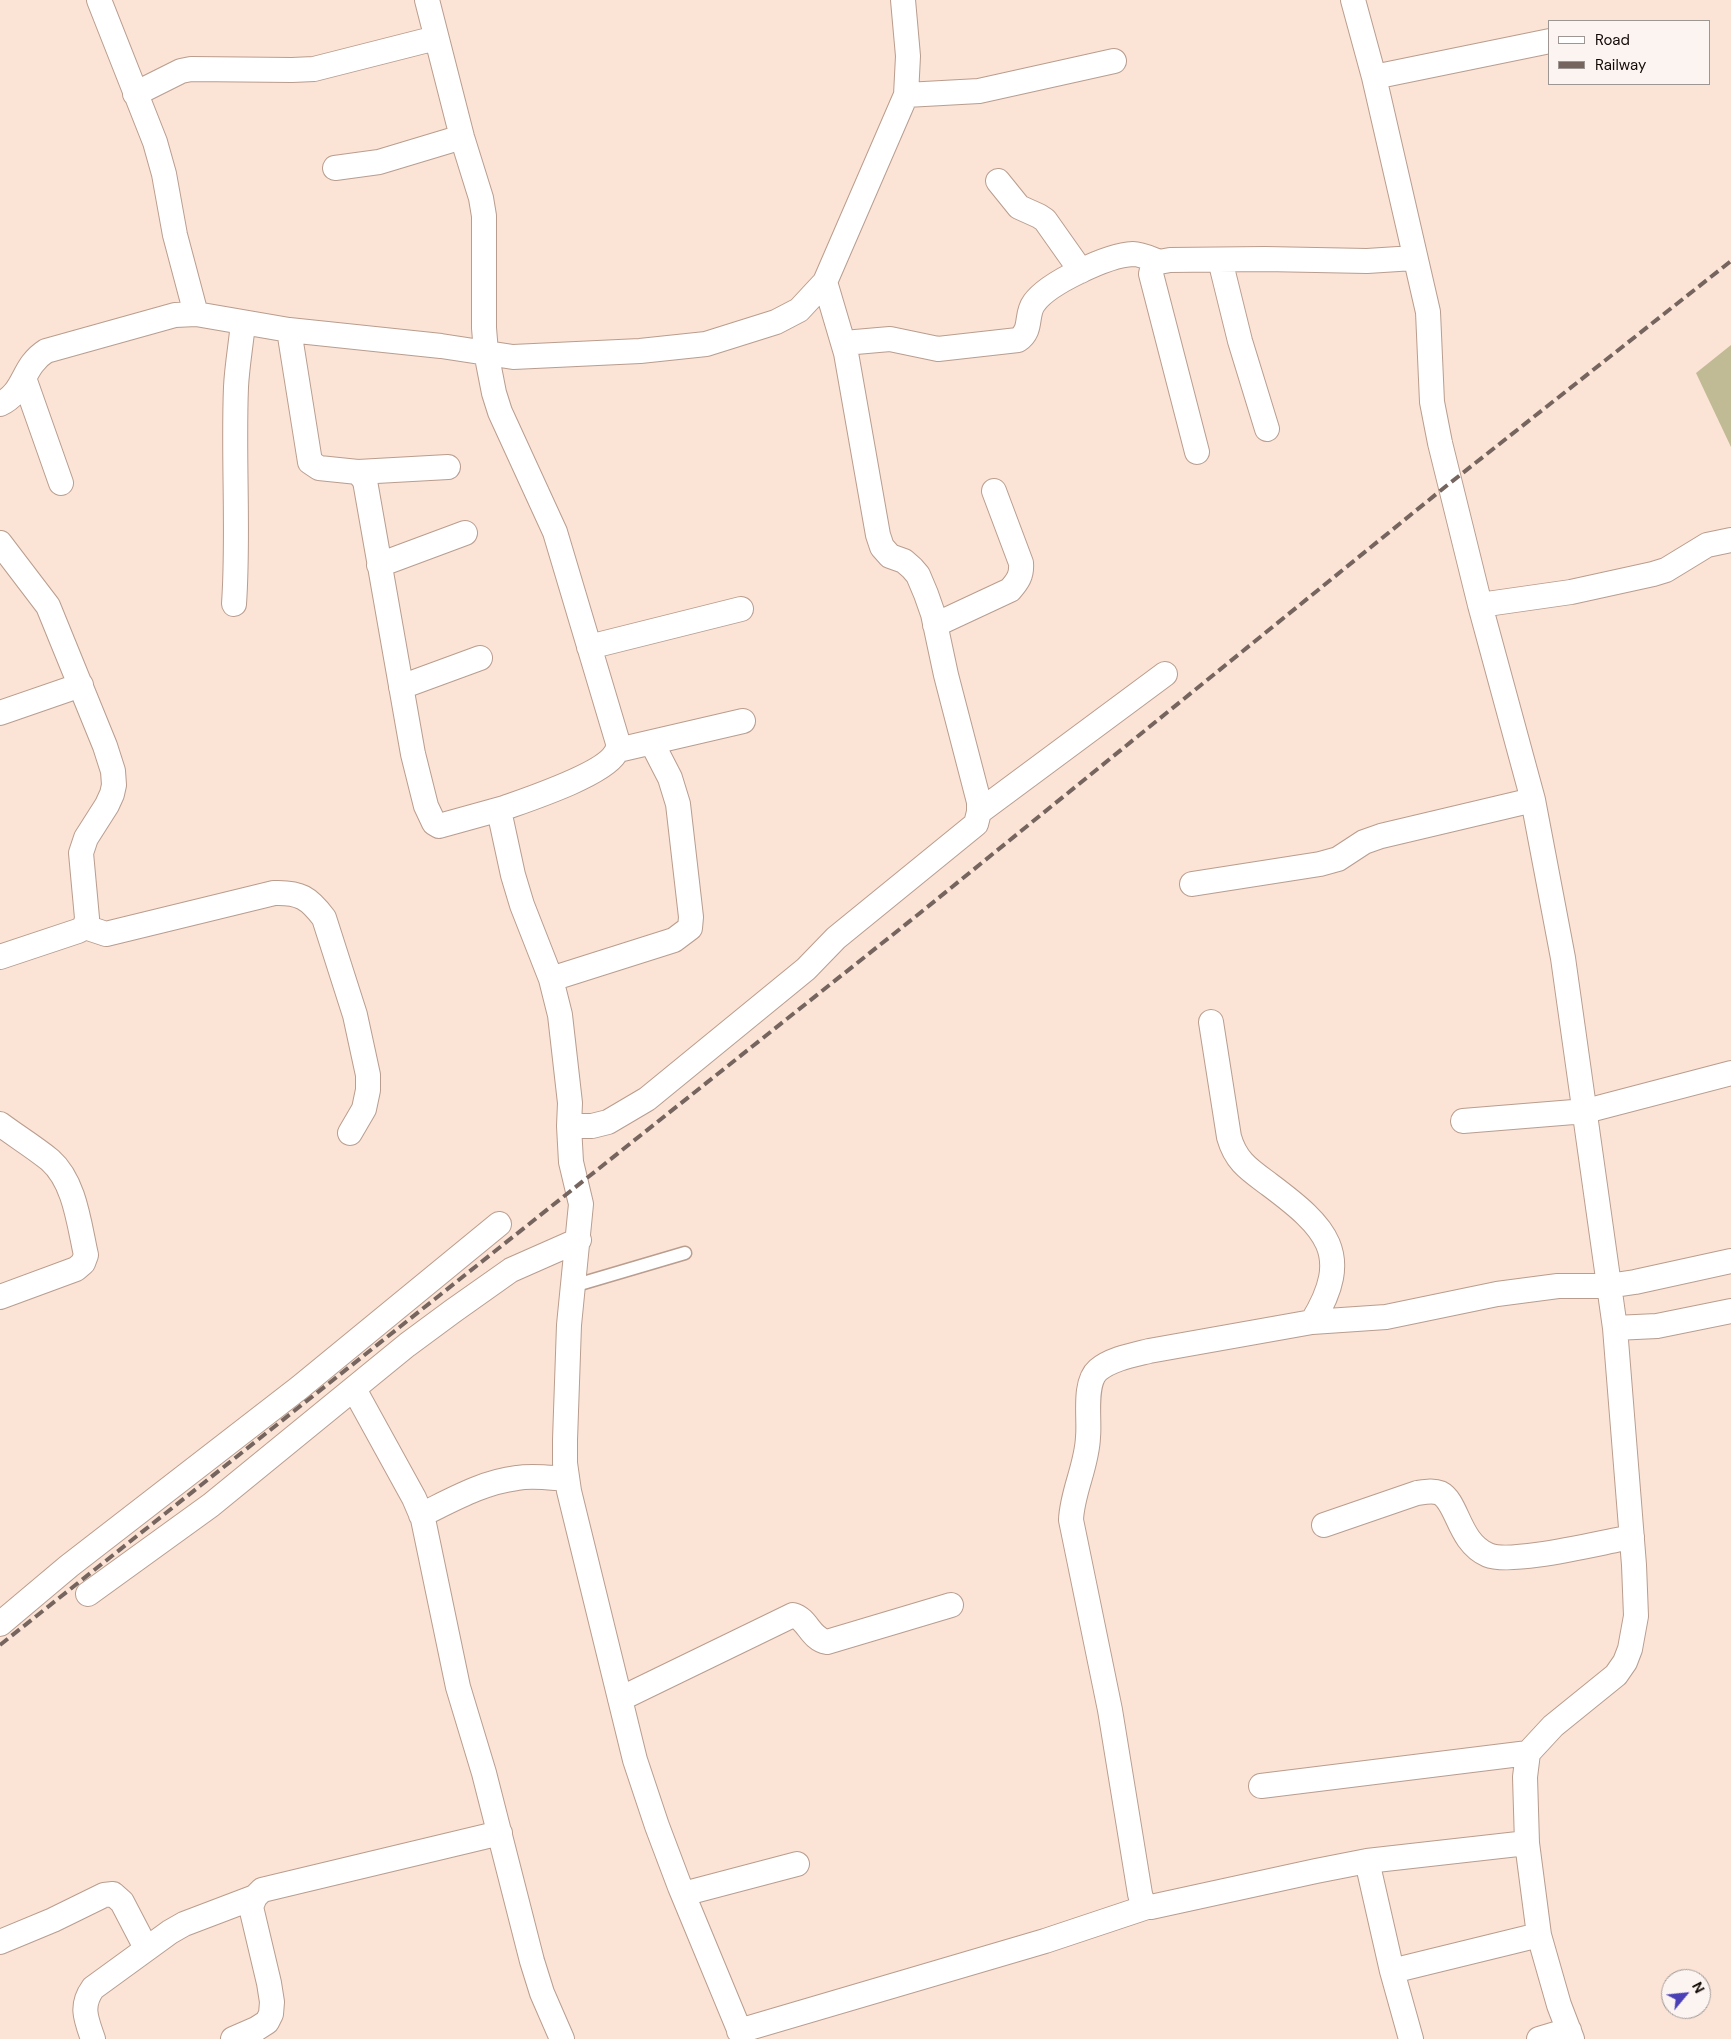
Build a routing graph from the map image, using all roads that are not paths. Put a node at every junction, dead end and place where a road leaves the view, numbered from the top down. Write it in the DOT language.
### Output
graph roads {
  1 [pos="99,0"];
  2 [pos="427,0"];
  3 [pos="903,0"];
  4 [pos="1353,0"];
  5 [pos="436,38"];
  6 [pos="1548,41"];
  7 [pos="1114,61"];
  8 [pos="1374,77"];
  9 [pos="136,94"];
  10 [pos="906,95"];
  11 [pos="462,137"];
  12 [pos="335,168"];
  13 [pos="998,181"];
  14 [pos="1414,258"];
  15 [pos="1220,260"];
  16 [pos="1159,262"];
  17 [pos="1081,271"];
  18 [pos="825,282"];
  19 [pos="196,314"];
  20 [pos="243,323"];
  21 [pos="289,330"];
  22 [pos="844,343"];
  23 [pos="486,352"];
  24 [pos="24,378"];
  25 [pos="0,404"];
  26 [pos="1267,429"];
  27 [pos="1197,452"];
  28 [pos="448,467"];
  29 [pos="358,472"];
  30 [pos="61,484"];
  31 [pos="994,491"];
  32 [pos="465,533"];
  33 [pos="1731,540"];
  34 [pos="0,543"];
  35 [pos="379,565"];
  36 [pos="234,604"];
  37 [pos="1480,605"];
  38 [pos="741,609"];
  39 [pos="935,624"];
  40 [pos="589,647"];
  41 [pos="480,658"];
  42 [pos="1165,674"];
  43 [pos="81,685"];
  44 [pos="401,687"];
  45 [pos="0,713"];
  46 [pos="743,721"];
  47 [pos="652,743"];
  48 [pos="618,750"];
  49 [pos="1533,800"];
  50 [pos="504,808"];
  51 [pos="979,812"];
  52 [pos="1192,884"];
  53 [pos="85,927"];
  54 [pos="0,956"];
  55 [pos="551,979"];
  56 [pos="1211,1022"];
  57 [pos="1731,1073"];
  58 [pos="1586,1111"];
  59 [pos="1463,1121"];
  60 [pos="0,1124"];
  61 [pos="569,1126"];
  62 [pos="350,1133"];
  63 [pos="499,1224"];
  64 [pos="578,1240"];
  65 [pos="685,1253"];
  66 [pos="1731,1261"];
  67 [pos="573,1286"];
  68 [pos="1608,1286"];
  69 [pos="0,1296"];
  70 [pos="1731,1311"];
  71 [pos="1312,1322"];
  72 [pos="1615,1328"];
  73 [pos="354,1389"];
  74 [pos="567,1479"];
  75 [pos="421,1515"];
  76 [pos="1324,1525"];
  77 [pos="1632,1537"];
  78 [pos="88,1594"];
  79 [pos="952,1605"];
  80 [pos="0,1624"];
  81 [pos="620,1699"];
  82 [pos="1528,1753"];
  83 [pos="1261,1786"];
  84 [pos="500,1833"];
  85 [pos="1527,1843"];
  86 [pos="1367,1861"];
  87 [pos="798,1864"];
  88 [pos="683,1894"];
  89 [pos="254,1897"];
  90 [pos="1147,1907"];
  91 [pos="1539,1935"];
  92 [pos="0,1942"];
  93 [pos="146,1948"];
  94 [pos="1392,1971"];
  95 [pos="1570,2034"];
  96 [pos="741,2035"];
  97 [pos="93,2039"];
  98 [pos="234,2039"];
  99 [pos="562,2039"];
  100 [pos="1411,2039"];
  101 [pos="1539,2039"];
  1 -- 9 [label="street"];
  2 -- 5 [label="street"];
  3 -- 10 [label="street"];
  4 -- 8 [label="street"];
  5 -- 9 [label="street"];
  5 -- 11 [label="street"];
  6 -- 8 [label="street"];
  7 -- 10 [label="street"];
  8 -- 14 [label="street"];
  9 -- 19 [label="street"];
  10 -- 18 [label="street"];
  11 -- 12 [label="street"];
  11 -- 23 [label="street"];
  13 -- 17 [label="street"];
  14 -- 15 [label="street"];
  14 -- 37 [label="street"];
  15 -- 16 [label="street"];
  15 -- 26 [label="street"];
  16 -- 17 [label="street"];
  16 -- 27 [label="street"];
  17 -- 22 [label="street"];
  18 -- 22 [label="street"];
  18 -- 23 [label="street"];
  19 -- 20 [label="street"];
  19 -- 24 [label="street"];
  20 -- 21 [label="street"];
  20 -- 36 [label="street"];
  21 -- 23 [label="street"];
  21 -- 29 [label="street"];
  22 -- 39 [label="street"];
  23 -- 40 [label="street"];
  24 -- 25 [label="street"];
  24 -- 30 [label="street"];
  28 -- 29 [label="street"];
  29 -- 35 [label="street"];
  31 -- 39 [label="street"];
  32 -- 35 [label="street"];
  33 -- 37 [label="street"];
  34 -- 43 [label="street"];
  35 -- 44 [label="street"];
  37 -- 49 [label="street"];
  38 -- 40 [label="street"];
  39 -- 51 [label="street"];
  40 -- 48 [label="street"];
  41 -- 44 [label="street"];
  42 -- 51 [label="street"];
  43 -- 45 [label="street"];
  43 -- 53 [label="street"];
  44 -- 50 [label="street"];
  46 -- 47 [label="street"];
  47 -- 48 [label="street"];
  47 -- 55 [label="street"];
  48 -- 50 [label="street"];
  49 -- 52 [label="street"];
  49 -- 58 [label="street"];
  50 -- 55 [label="street"];
  51 -- 61 [label="street"];
  53 -- 54 [label="street"];
  53 -- 62 [label="street"];
  55 -- 61 [label="street"];
  56 -- 71 [label="street"];
  57 -- 58 [label="street"];
  58 -- 59 [label="street"];
  58 -- 68 [label="street"];
  60 -- 69 [label="street"];
  61 -- 64 [label="street"];
  63 -- 80 [label="street"];
  64 -- 67 [label="street"];
  64 -- 73 [label="street"];
  65 -- 67 [label="lane"];
  66 -- 68 [label="street"];
  67 -- 74 [label="street"];
  68 -- 71 [label="street"];
  68 -- 72 [label="street"];
  70 -- 72 [label="street"];
  71 -- 90 [label="street"];
  72 -- 77 [label="street"];
  73 -- 75 [label="street"];
  73 -- 78 [label="street"];
  74 -- 75 [label="street"];
  74 -- 81 [label="street"];
  75 -- 84 [label="street"];
  76 -- 77 [label="street"];
  77 -- 82 [label="street"];
  79 -- 81 [label="street"];
  81 -- 88 [label="street"];
  82 -- 83 [label="street"];
  82 -- 85 [label="street"];
  84 -- 89 [label="street"];
  84 -- 99 [label="street"];
  85 -- 86 [label="street"];
  85 -- 91 [label="street"];
  86 -- 90 [label="street"];
  86 -- 94 [label="street"];
  87 -- 88 [label="street"];
  88 -- 96 [label="street"];
  89 -- 93 [label="street"];
  89 -- 98 [label="street"];
  90 -- 96 [label="street"];
  91 -- 94 [label="street"];
  91 -- 95 [label="street"];
  92 -- 93 [label="street"];
  93 -- 97 [label="street"];
  94 -- 100 [label="street"];
  95 -- 101 [label="street"];
}
